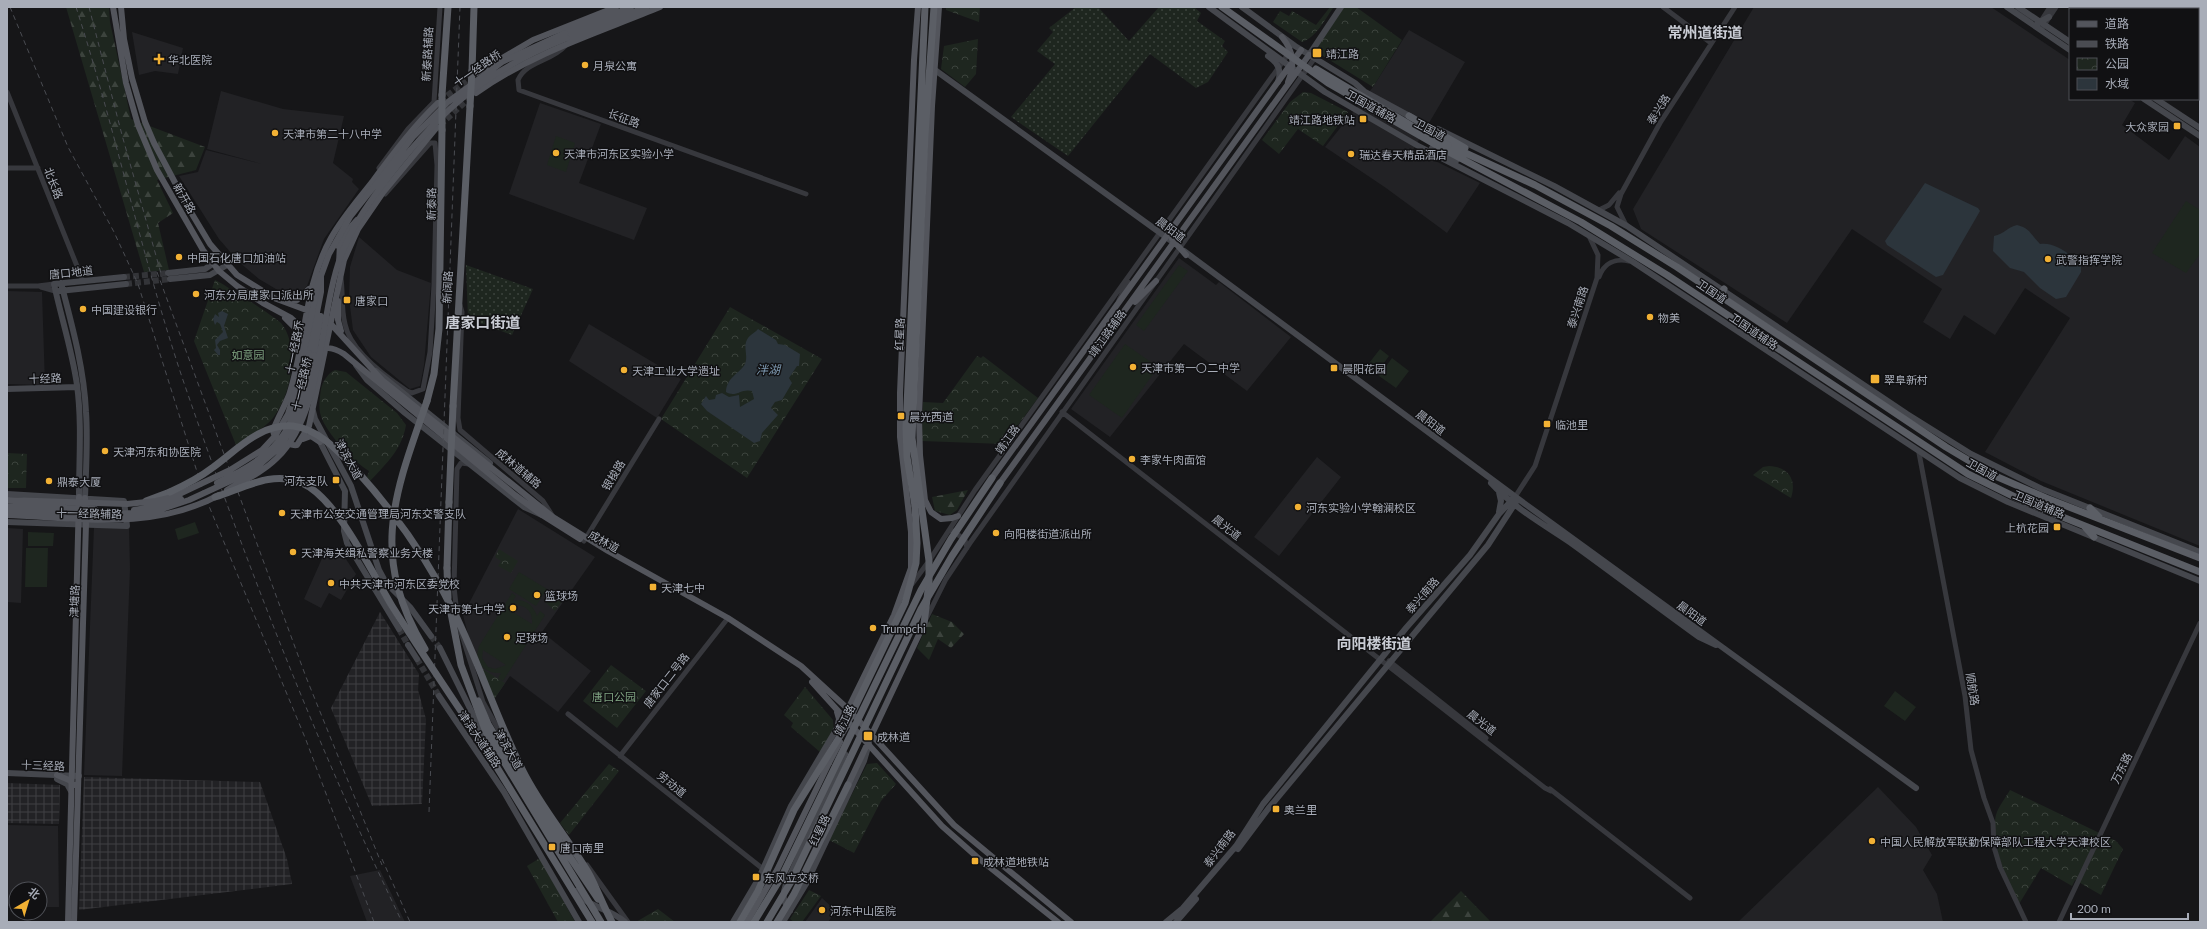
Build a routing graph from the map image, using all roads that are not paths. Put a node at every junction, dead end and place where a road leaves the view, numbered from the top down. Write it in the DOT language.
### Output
graph roads {
  1 [pos="113,7"];
  2 [pos="121,7"];
  3 [pos="440,7"];
  4 [pos="448,7"];
  5 [pos="474,7"];
  6 [pos="616,7"];
  7 [pos="631,7"];
  8 [pos="646,7"];
  9 [pos="660,7"];
  10 [pos="918,7"];
  11 [pos="925,7"];
  12 [pos="934,7"];
  13 [pos="939,7"];
  14 [pos="1209,7"];
  15 [pos="1222,7"];
  16 [pos="1230,7"];
  17 [pos="1242,7"];
  18 [pos="1339,7"];
  19 [pos="1665,7"];
  20 [pos="1734,7"];
  21 [pos="2007,7"];
  22 [pos="2018,7"];
  23 [pos="2050,7"];
  24 [pos="2056,7"];
  25 [pos="2031,20"];
  26 [pos="2043,23"];
  27 [pos="2051,29"];
  28 [pos="564,33"];
  29 [pos="1711,41"];
  30 [pos="2069,41"];
  31 [pos="566,44"];
  32 [pos="1293,48"];
  33 [pos="2069,49"];
  34 [pos="1301,50"];
  35 [pos="1312,57"];
  36 [pos="1293,61"];
  37 [pos="1280,64"];
  38 [pos="933,68"];
  39 [pos="1295,71"];
  40 [pos="474,72"];
  41 [pos="1336,72"];
  42 [pos="917,80"];
  43 [pos="934,81"];
  44 [pos="1277,84"];
  45 [pos="929,88"];
  46 [pos="7,92"];
  47 [pos="1325,92"];
  48 [pos="476,93"];
  49 [pos="2146,100"];
  50 [pos="2158,100"];
  51 [pos="436,102"];
  52 [pos="1409,116"];
  53 [pos="2200,128"];
  54 [pos="440,129"];
  55 [pos="1405,136"];
  56 [pos="2200,136"];
  57 [pos="415,140"];
  58 [pos="1447,147"];
  59 [pos="1482,160"];
  60 [pos="7,168"];
  61 [pos="38,168"];
  62 [pos="1476,168"];
  63 [pos="369,185"];
  64 [pos="382,194"];
  65 [pos="806,194"];
  66 [pos="371,209"];
  67 [pos="1599,210"];
  68 [pos="339,225"];
  69 [pos="1627,226"];
  70 [pos="1172,229"];
  71 [pos="347,231"];
  72 [pos="1159,234"];
  73 [pos="1588,235"];
  74 [pos="331,237"];
  75 [pos="1166,238"];
  76 [pos="1177,246"];
  77 [pos="340,247"];
  78 [pos="1186,254"];
  79 [pos="221,258"];
  80 [pos="1633,262"];
  81 [pos="320,263"];
  82 [pos="213,264"];
  83 [pos="227,265"];
  84 [pos="1133,270"];
  85 [pos="219,271"];
  86 [pos="1650,272"];
  87 [pos="340,273"];
  88 [pos="1667,275"];
  89 [pos="124,277"];
  90 [pos="83,281"];
  91 [pos="1156,281"];
  92 [pos="61,283"];
  93 [pos="54,284"];
  94 [pos="126,284"];
  95 [pos="339,284"];
  96 [pos="312,285"];
  97 [pos="7,286"];
  98 [pos="38,286"];
  99 [pos="1724,289"];
  100 [pos="62,290"];
  101 [pos="55,291"];
  102 [pos="1719,296"];
  103 [pos="274,298"];
  104 [pos="458,300"];
  105 [pos="1118,303"];
  106 [pos="273,309"];
  107 [pos="1127,310"];
  108 [pos="306,311"];
  109 [pos="319,316"];
  110 [pos="330,323"];
  111 [pos="302,328"];
  112 [pos="343,334"];
  113 [pos="300,342"];
  114 [pos="325,348"];
  115 [pos="311,354"];
  116 [pos="362,358"];
  117 [pos="356,365"];
  118 [pos="374,369"];
  119 [pos="382,380"];
  120 [pos="81,386"];
  121 [pos="7,389"];
  122 [pos="313,408"];
  123 [pos="282,412"];
  124 [pos="1062,412"];
  125 [pos="310,420"];
  126 [pos="659,420"];
  127 [pos="319,425"];
  128 [pos="912,438"];
  129 [pos="303,439"];
  130 [pos="906,446"];
  131 [pos="919,446"];
  132 [pos="1919,453"];
  133 [pos="903,454"];
  134 [pos="470,464"];
  135 [pos="992,478"];
  136 [pos="1000,483"];
  137 [pos="1498,490"];
  138 [pos="7,494"];
  139 [pos="82,497"];
  140 [pos="215,497"];
  141 [pos="7,500"];
  142 [pos="1513,501"];
  143 [pos="922,502"];
  144 [pos="2008,502"];
  145 [pos="2025,502"];
  146 [pos="143,503"];
  147 [pos="7,506"];
  148 [pos="2090,508"];
  149 [pos="7,510"];
  150 [pos="2077,510"];
  151 [pos="1499,514"];
  152 [pos="542,515"];
  153 [pos="7,516"];
  154 [pos="958,516"];
  155 [pos="553,517"];
  156 [pos="2102,520"];
  157 [pos="7,522"];
  158 [pos="79,523"];
  159 [pos="954,523"];
  160 [pos="86,524"];
  161 [pos="2084,525"];
  162 [pos="947,533"];
  163 [pos="975,536"];
  164 [pos="2094,537"];
  165 [pos="585,540"];
  166 [pos="967,548"];
  167 [pos="2200,552"];
  168 [pos="2200,558"];
  169 [pos="929,561"];
  170 [pos="447,568"];
  171 [pos="2200,572"];
  172 [pos="2200,581"];
  173 [pos="901,598"];
  174 [pos="728,619"];
  175 [pos="2200,623"];
  176 [pos="924,624"];
  177 [pos="399,629"];
  178 [pos="431,636"];
  179 [pos="408,645"];
  180 [pos="440,648"];
  181 [pos="884,656"];
  182 [pos="417,659"];
  183 [pos="1380,660"];
  184 [pos="1389,663"];
  185 [pos="464,674"];
  186 [pos="855,695"];
  187 [pos="439,696"];
  188 [pos="837,700"];
  189 [pos="835,707"];
  190 [pos="848,710"];
  191 [pos="568,714"];
  192 [pos="843,718"];
  193 [pos="849,724"];
  194 [pos="837,729"];
  195 [pos="855,730"];
  196 [pos="478,732"];
  197 [pos="872,735"];
  198 [pos="868,744"];
  199 [pos="620,756"];
  200 [pos="7,773"];
  201 [pos="7,777"];
  202 [pos="57,777"];
  203 [pos="74,779"];
  204 [pos="848,785"];
  205 [pos="1916,789"];
  206 [pos="75,793"];
  207 [pos="817,826"];
  208 [pos="546,849"];
  209 [pos="763,869"];
  210 [pos="1690,898"];
  211 [pos="748,899"];
  212 [pos="790,911"];
  213 [pos="68,922"];
  214 [pos="74,922"];
  215 [pos="579,922"];
  216 [pos="586,922"];
  217 [pos="592,922"];
  218 [pos="602,922"];
  219 [pos="612,922"];
  220 [pos="617,922"];
  221 [pos="626,922"];
  222 [pos="733,922"];
  223 [pos="740,922"];
  224 [pos="747,922"];
  225 [pos="754,922"];
  226 [pos="767,922"];
  227 [pos="772,922"];
  228 [pos="781,922"];
  229 [pos="1058,922"];
  230 [pos="1071,922"];
  231 [pos="1166,922"];
  232 [pos="1176,922"];
  233 [pos="2026,922"];
  234 [pos="2059,922"];
  1 -- 82 [label="main road, 新开路"];
  2 -- 79 [label="main road, 新开路"];
  3 -- 51 [label="street, 新泰路辅路"];
  4 -- 54 [label="highway, 新泰路, bridge"];
  5 -- 40 [label="highway, 新阔路"];
  6 -- 28 [label="main road"];
  7 -- 28 [label="main road"];
  8 -- 28 [label="main road"];
  9 -- 31 [label="main road"];
  10 -- 42 [label="main road"];
  11 -- 42 [label="highway, 红星路"];
  12 -- 38 [label="highway, 红星路"];
  13 -- 38 [label="main road"];
  14 -- 37 [label="main road, 卫国道辅路"];
  15 -- 58 [label="highway, 卫国道, bridge"];
  16 -- 58 [label="highway, 卫国道, bridge"];
  17 -- 32 [label="main road"];
  18 -- 34 [label="main road, 靖江路"];
  18 -- 35 [label="main road, 靖江路"];
  19 -- 29 [label="street"];
  20 -- 29 [label="street, 泰兴路"];
  21 -- 25 [label="main road"];
  22 -- 25 [label="main road"];
  23 -- 26 [label="street"];
  24 -- 26 [label="street"];
  25 -- 26 [label="main road"];
  26 -- 27 [label="main road"];
  26 -- 27 [label="main road"];
  26 -- 33 [label="main road"];
  27 -- 30 [label="main road"];
  28 -- 31 [label="street"];
  28 -- 40 [label="main road"];
  28 -- 57 [label="main road, 十一经路桥, bridge"];
  28 -- 57 [label="main road, 十一经路桥, bridge"];
  29 -- 67 [label="street, 泰兴路"];
  29 -- 69 [label="street, 泰兴路"];
  31 -- 48 [label="main road"];
  31 -- 65 [label="street, 长征路"];
  32 -- 34 [label="main road, 卫国道辅路"];
  32 -- 36 [label="main road"];
  32 -- 37 [label="street, 靖江路辅路"];
  34 -- 35 [label="main road, 卫国道辅路"];
  34 -- 36 [label="main road, 靖江路"];
  35 -- 39 [label="main road, 靖江路"];
  35 -- 41 [label="main road, 卫国道辅路"];
  36 -- 39 [label="main road, 靖江路"];
  37 -- 39 [label="main road, 卫国道辅路"];
  37 -- 44 [label="main road"];
  37 -- 72 [label="street, 靖江路辅路"];
  38 -- 43 [label="main road"];
  38 -- 45 [label="highway, 红星路"];
  38 -- 72 [label="main road, 晨阳道"];
  39 -- 44 [label="main road, 靖江路"];
  39 -- 47 [label="main road, 卫国道辅路"];
  39 -- 76 [label="street, 靖江路辅路"];
  39 -- 76 [label="main road, 靖江路"];
  40 -- 104 [label="highway, 新阔路, bridge"];
  41 -- 47 [label="main road"];
  41 -- 52 [label="main road, 卫国道辅路"];
  42 -- 130 [label="highway, 红星路"];
  42 -- 133 [label="main road"];
  43 -- 45 [label="highway"];
  43 -- 72 [label="main road, 晨阳道"];
  43 -- 131 [label="main road"];
  44 -- 70 [label="main road, 靖江路"];
  45 -- 128 [label="highway, 红星路"];
  46 -- 61 [label="street, 北长路"];
  47 -- 55 [label="main road, 卫国道辅路"];
  49 -- 56 [label="main road"];
  50 -- 53 [label="main road"];
  51 -- 63 [label="main road"];
  52 -- 59 [label="highway"];
  52 -- 67 [label="main road, 卫国道辅路"];
  54 -- 64 [label="main road"];
  54 -- 196 [label="highway, 新泰路, bridge"];
  55 -- 62 [label="main road"];
  55 -- 73 [label="main road, 卫国道辅路"];
  57 -- 140 [label="main road, 十一经路桥, bridge"];
  57 -- 146 [label="main road, 十一经路乔, bridge"];
  58 -- 59 [label="highway, 卫国道"];
  58 -- 62 [label="highway, 卫国道"];
  59 -- 102 [label="highway, 卫国道"];
  60 -- 61 [label="street"];
  61 -- 90 [label="street, 北长路"];
  62 -- 88 [label="highway, 卫国道"];
  63 -- 64 [label="main road"];
  63 -- 68 [label="main road"];
  64 -- 66 [label="main road"];
  64 -- 71 [label="main road"];
  66 -- 87 [label="main road"];
  66 -- 116 [label="street"];
  67 -- 69 [label="main road, 卫国道辅路"];
  68 -- 71 [label="main road"];
  68 -- 74 [label="main road"];
  69 -- 99 [label="main road, 卫国道辅路"];
  70 -- 75 [label="main road, 靖江路"];
  70 -- 76 [label="main road"];
  71 -- 77 [label="main road"];
  72 -- 75 [label="main road, 晨阳道"];
  72 -- 84 [label="street, 靖江路辅路"];
  73 -- 80 [label="main road, 卫国道辅路"];
  73 -- 142 [label="street, 泰兴南路"];
  74 -- 77 [label="main road"];
  74 -- 81 [label="main road"];
  75 -- 76 [label="main road, 晨阳道"];
  75 -- 105 [label="main road, 靖江路"];
  76 -- 78 [label="main road"];
  76 -- 91 [label="street, 靖江路辅路"];
  76 -- 107 [label="main road, 靖江路"];
  77 -- 87 [label="main road"];
  78 -- 137 [label="main road, 晨阳道"];
  78 -- 142 [label="main road, 晨阳道"];
  79 -- 82 [label="main road"];
  79 -- 83 [label="main road, 新开路"];
  80 -- 86 [label="main road, 卫国道辅路"];
  80 -- 142 [label="street, 泰兴南路"];
  81 -- 95 [label="main road"];
  81 -- 96 [label="main road"];
  81 -- 109 [label="main road"];
  82 -- 85 [label="main road, 新开路"];
  82 -- 85 [label="main road"];
  83 -- 85 [label="main road"];
  83 -- 103 [label="main road, 新开路"];
  84 -- 105 [label="street"];
  84 -- 154 [label="street, 靖江路辅路"];
  85 -- 106 [label="main road, 新开路"];
  86 -- 88 [label="main road"];
  86 -- 132 [label="main road, 卫国道辅路"];
  87 -- 95 [label="main road"];
  87 -- 116 [label="street"];
  88 -- 145 [label="highway, 卫国道"];
  89 -- 90 [label="main road, 唐口地道"];
  90 -- 92 [label="main road, 唐口地道"];
  91 -- 107 [label="main road"];
  91 -- 124 [label="street, 靖江路辅路"];
  92 -- 93 [label="main road, 唐口地道"];
  92 -- 100 [label="main road, 津塘路"];
  93 -- 98 [label="street, 唐口地道"];
  93 -- 101 [label="main road, 津塘路"];
  94 -- 100 [label="main road, 唐口地道"];
  95 -- 110 [label="main road"];
  95 -- 112 [label="main road"];
  96 -- 103 [label="main road"];
  96 -- 108 [label="main road"];
  97 -- 98 [label="street"];
  98 -- 101 [label="street, 唐口地道"];
  99 -- 102 [label="highway"];
  99 -- 148 [label="main road, 卫国道辅路"];
  100 -- 101 [label="main road, 唐口地道"];
  100 -- 120 [label="main road, 津塘路"];
  101 -- 120 [label="main road, 津塘路"];
  102 -- 150 [label="highway, 卫国道"];
  103 -- 108 [label="main road, 新开路"];
  104 -- 155 [label="street, 成林道辅路"];
  104 -- 170 [label="highway, 新阔路, bridge"];
  105 -- 135 [label="main road, 靖江路"];
  106 -- 111 [label="main road, 新开路"];
  106 -- 113 [label="main road"];
  107 -- 136 [label="main road, 靖江路"];
  108 -- 109 [label="main road, 新开路"];
  108 -- 111 [label="main road"];
  109 -- 110 [label="main road"];
  109 -- 115 [label="main road"];
  110 -- 112 [label="main road"];
  110 -- 114 [label="main road"];
  111 -- 113 [label="main road"];
  111 -- 115 [label="main road"];
  112 -- 116 [label="main road"];
  113 -- 123 [label="main road"];
  114 -- 115 [label="main road"];
  114 -- 117 [label="main road, 成林道"];
  114 -- 122 [label="main road"];
  115 -- 147 [label="main road, 十一经路桥, bridge"];
  115 -- 149 [label="main road, 十一经路桥, bridge"];
  116 -- 118 [label="main road"];
  116 -- 119 [label="main road"];
  117 -- 134 [label="main road"];
  117 -- 152 [label="main road, 成林道"];
  118 -- 119 [label="main road"];
  118 -- 155 [label="main road"];
  119 -- 155 [label="main road, 成林道"];
  120 -- 121 [label="main road, 十经路"];
  120 -- 139 [label="main road, 津塘路"];
  122 -- 125 [label="main road"];
  122 -- 127 [label="main road, 津滨大道"];
  123 -- 125 [label="main road"];
  123 -- 129 [label="main road"];
  124 -- 163 [label="street, 靖江路辅路"];
  124 -- 183 [label="street, 晨光道"];
  125 -- 127 [label="main road"];
  125 -- 129 [label="main road"];
  126 -- 165 [label="street, 银梭路"];
  127 -- 178 [label="main road, 津滨大道"];
  128 -- 131 [label="highway"];
  128 -- 143 [label="highway, 红星路"];
  129 -- 177 [label="main road, 津滨大道"];
  130 -- 133 [label="highway"];
  130 -- 143 [label="highway, 红星路"];
  131 -- 143 [label="main road"];
  132 -- 144 [label="main road, 卫国道辅路"];
  132 -- 233 [label="street, 顺航路"];
  133 -- 173 [label="main road"];
  134 -- 152 [label="main road"];
  134 -- 221 [label="street"];
  135 -- 181 [label="highway, 靖江路, bridge"];
  136 -- 207 [label="highway, 靖江路, bridge"];
  137 -- 142 [label="main road, 晨阳道"];
  137 -- 151 [label="main road"];
  138 -- 139 [label="main road, 十一经路辅路"];
  139 -- 158 [label="main road, 津塘路"];
  139 -- 160 [label="main road, 津塘路"];
  139 -- 160 [label="main road, 十一经路辅路"];
  140 -- 153 [label="main road, 十一经路桥, bridge"];
  140 -- 196 [label="highway, bridge"];
  141 -- 146 [label="main road, 十一经路乔, bridge"];
  142 -- 151 [label="main road, 泰兴南路"];
  142 -- 184 [label="main road, 泰兴南路"];
  142 -- 205 [label="main road, 晨阳道"];
  143 -- 154 [label="main road"];
  143 -- 169 [label="highway, 红星路"];
  143 -- 181 [label="highway, 红星路, bridge"];
  144 -- 145 [label="main road"];
  144 -- 164 [label="main road, 卫国道辅路"];
  145 -- 161 [label="highway, 卫国道"];
  146 -- 219 [label="highway, bridge"];
  148 -- 150 [label="main road"];
  148 -- 156 [label="highway"];
  148 -- 167 [label="main road, 卫国道辅路"];
  150 -- 156 [label="highway, 卫国道"];
  151 -- 183 [label="main road, 泰兴南路"];
  152 -- 165 [label="main road, 成林道"];
  154 -- 159 [label="street, 靖江路辅路"];
  155 -- 165 [label="main road, 成林道"];
  156 -- 168 [label="highway, 卫国道"];
  157 -- 158 [label="main road, 十一经路辅路"];
  158 -- 160 [label="main road, 十一经路辅路"];
  158 -- 203 [label="main road, 津塘路"];
  159 -- 162 [label="street, 靖江路辅路"];
  159 -- 163 [label="street"];
  160 -- 203 [label="main road, 津塘路"];
  161 -- 164 [label="highway"];
  161 -- 171 [label="highway, 卫国道"];
  162 -- 166 [label="street"];
  162 -- 169 [label="street, 靖江路辅路"];
  163 -- 166 [label="street, 靖江路辅路"];
  164 -- 172 [label="main road, 卫国道辅路"];
  165 -- 174 [label="main road, 成林道"];
  166 -- 176 [label="street, 靖江路辅路"];
  169 -- 173 [label="street, 靖江路辅路"];
  169 -- 176 [label="highway, 红星路"];
  170 -- 185 [label="highway, 津滨大道, bridge"];
  173 -- 186 [label="main road"];
  174 -- 188 [label="main road, 成林道"];
  174 -- 189 [label="main road, 成林道"];
  174 -- 199 [label="street, 唐家口二号路"];
  175 -- 234 [label="street, 万东路"];
  176 -- 197 [label="main road"];
  179 -- 182 [label="main road"];
  180 -- 196 [label="main road, 津滨大道"];
  181 -- 223 [label="highway, bridge"];
  181 -- 225 [label="highway, 靖江路, bridge"];
  183 -- 184 [label="street, 晨光道"];
  183 -- 231 [label="main road, 泰兴南路"];
  184 -- 210 [label="street, 晨光道"];
  184 -- 232 [label="main road, 泰兴南路"];
  185 -- 218 [label="highway, 津滨大道, bridge"];
  185 -- 220 [label="highway, bridge"];
  186 -- 188 [label="main road"];
  186 -- 190 [label="main road"];
  187 -- 215 [label="main road, 津滨大道辅路"];
  188 -- 190 [label="main road, 成林道"];
  189 -- 192 [label="main road, 成林道"];
  189 -- 194 [label="main road"];
  190 -- 192 [label="main road"];
  190 -- 195 [label="main road"];
  190 -- 197 [label="main road, 成林道"];
  191 -- 199 [label="street, 劳动道"];
  192 -- 193 [label="main road, 成林道"];
  192 -- 194 [label="main road"];
  193 -- 195 [label="main road, 成林道"];
  193 -- 224 [label="main road, bridge"];
  194 -- 209 [label="main road"];
  195 -- 198 [label="main road, 成林道"];
  195 -- 212 [label="main road"];
  196 -- 208 [label="highway, 津滨大道"];
  196 -- 221 [label="main road"];
  197 -- 198 [label="main road"];
  197 -- 230 [label="main road, 成林道"];
  198 -- 204 [label="main road"];
  198 -- 212 [label="main road, 红星路"];
  198 -- 229 [label="main road, 成林道"];
  199 -- 209 [label="street, 劳动道"];
  200 -- 202 [label="main road, 十三经路"];
  201 -- 202 [label="main road, 十三经路"];
  202 -- 203 [label="main road, 十三经路"];
  202 -- 206 [label="main road"];
  203 -- 206 [label="main road, 津塘路"];
  204 -- 228 [label="highway, bridge"];
  206 -- 213 [label="main road, 津塘路"];
  206 -- 214 [label="main road, 津塘路"];
  207 -- 226 [label="highway, 靖江路, bridge"];
  207 -- 227 [label="highway, bridge"];
  208 -- 216 [label="highway"];
  208 -- 217 [label="highway, 津滨大道"];
  209 -- 211 [label="main road"];
  211 -- 222 [label="main road"];
  211 -- 228 [label="street"];
  212 -- 228 [label="main road, 红星路"];
}
